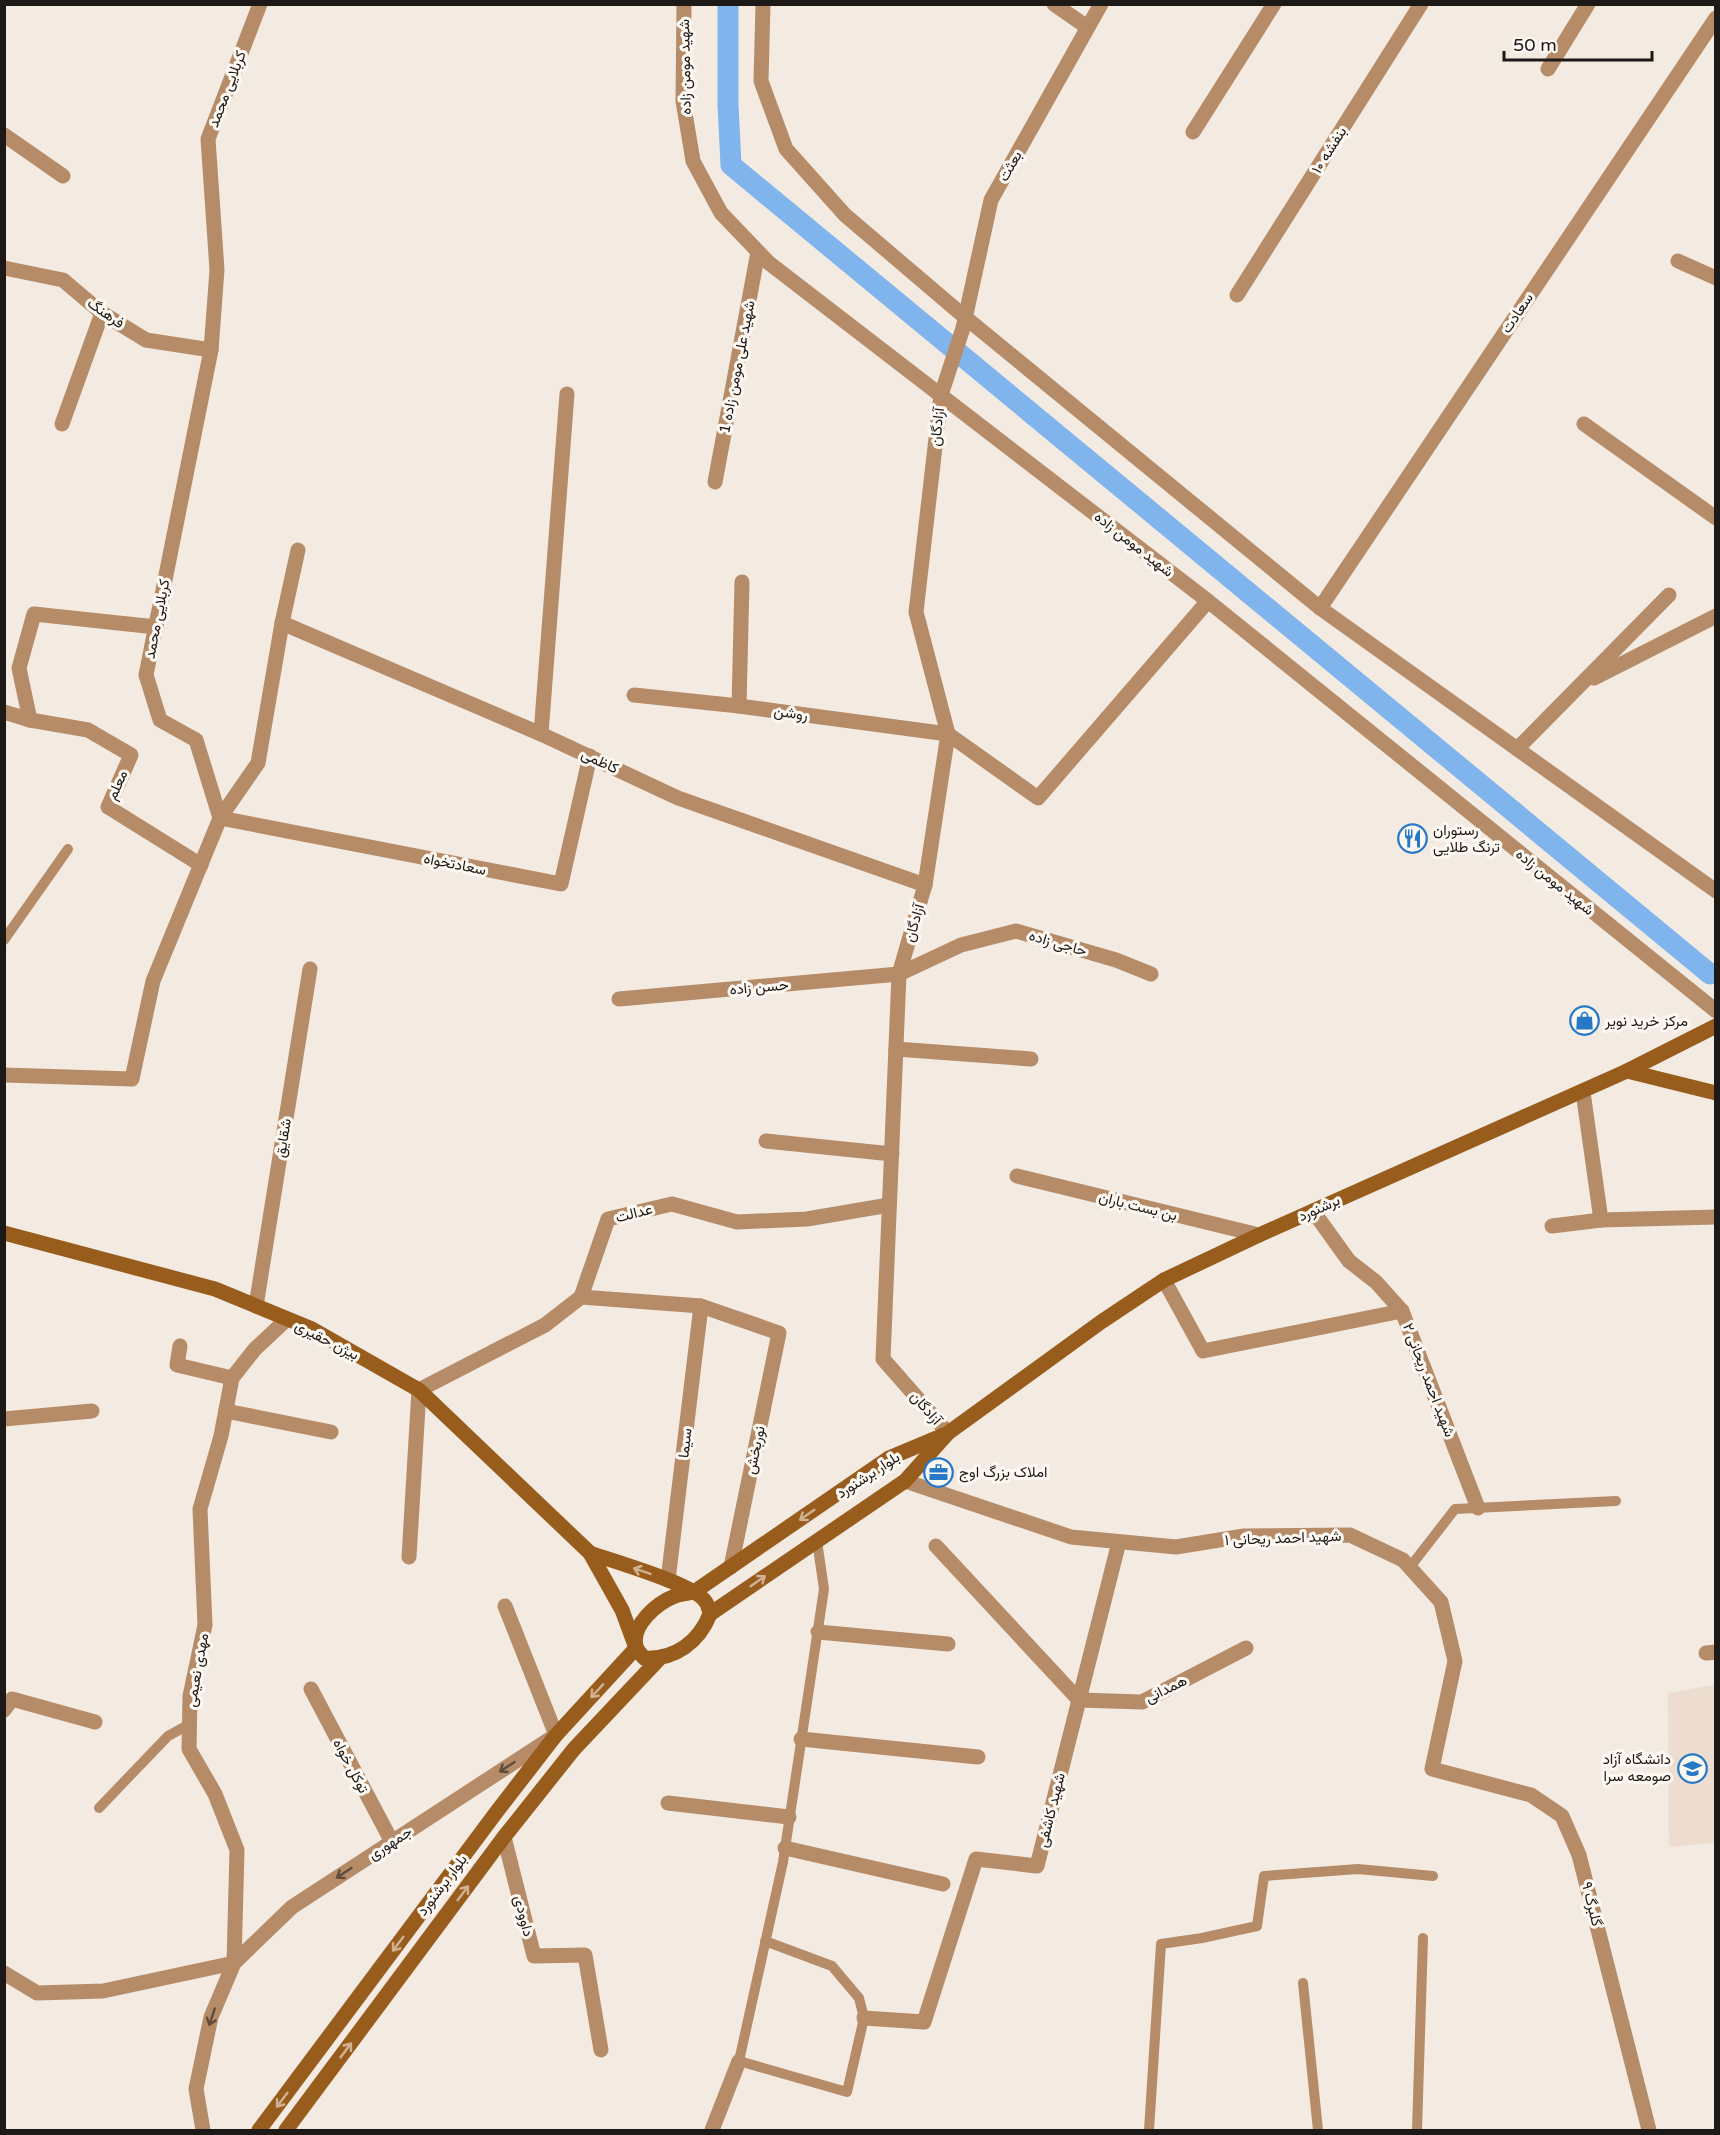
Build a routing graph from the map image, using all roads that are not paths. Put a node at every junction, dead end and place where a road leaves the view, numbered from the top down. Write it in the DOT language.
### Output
graph roads {
  1 [pos="260,4"];
  2 [pos="684,4"];
  3 [pos="763,4"];
  4 [pos="1054,4"];
  5 [pos="1101,4"];
  6 [pos="1274,4"];
  7 [pos="1421,4"];
  8 [pos="1588,4"];
  9 [pos="1716,18"];
  10 [pos="1087,27"];
  11 [pos="1548,69"];
  12 [pos="1193,132"];
  13 [pos="4,135"];
  14 [pos="63,176"];
  15 [pos="758,252"];
  16 [pos="1678,261"];
  17 [pos="4,268"];
  18 [pos="1716,278"];
  19 [pos="1237,295"];
  20 [pos="102,313"];
  21 [pos="966,318"];
  22 [pos="211,350"];
  23 [pos="949,370"];
  24 [pos="567,394"];
  25 [pos="941,394"];
  26 [pos="62,424"];
  27 [pos="1584,424"];
  28 [pos="716,482"];
  29 [pos="1716,519"];
  30 [pos="298,550"];
  31 [pos="742,582"];
  32 [pos="1669,595"];
  33 [pos="1208,601"];
  34 [pos="1320,608"];
  35 [pos="1716,616"];
  36 [pos="282,623"];
  37 [pos="156,627"];
  38 [pos="1581,684"];
  39 [pos="634,695"];
  40 [pos="739,706"];
  41 [pos="4,712"];
  42 [pos="30,720"];
  43 [pos="541,734"];
  44 [pos="948,734"];
  45 [pos="1517,749"];
  46 [pos="590,756"];
  47 [pos="220,818"];
  48 [pos="68,849"];
  49 [pos="201,865"];
  50 [pos="925,885"];
  51 [pos="1716,891"];
  52 [pos="4,940"];
  53 [pos="310,969"];
  54 [pos="899,974"];
  55 [pos="1150,974"];
  56 [pos="619,999"];
  57 [pos="1716,1011"];
  58 [pos="1716,1026"];
  59 [pos="896,1049"];
  60 [pos="1031,1059"];
  61 [pos="1627,1071"];
  62 [pos="4,1075"];
  63 [pos="1583,1092"];
  64 [pos="1716,1093"];
  65 [pos="766,1141"];
  66 [pos="892,1154"];
  67 [pos="1017,1176"];
  68 [pos="889,1205"];
  69 [pos="1313,1211"];
  70 [pos="1716,1217"];
  71 [pos="1601,1220"];
  72 [pos="1552,1226"];
  73 [pos="4,1233"];
  74 [pos="1259,1235"];
  75 [pos="1164,1280"];
  76 [pos="581,1297"];
  77 [pos="256,1306"];
  78 [pos="701,1306"];
  79 [pos="1402,1311"];
  80 [pos="287,1319"];
  81 [pos="180,1346"];
  82 [pos="232,1378"];
  83 [pos="419,1390"];
  84 [pos="92,1411"];
  85 [pos="226,1411"];
  86 [pos="4,1419"];
  87 [pos="332,1432"];
  88 [pos="948,1433"];
  89 [pos="905,1481"];
  90 [pos="1616,1501"];
  91 [pos="1478,1508"];
  92 [pos="817,1541"];
  93 [pos="1119,1542"];
  94 [pos="936,1546"];
  95 [pos="590,1553"];
  96 [pos="409,1557"];
  97 [pos="730,1567"];
  98 [pos="1410,1567"];
  99 [pos="669,1580"];
  100 [pos="694,1592"];
  101 [pos="505,1606"];
  102 [pos="710,1614"];
  103 [pos="818,1632"];
  104 [pos="948,1644"];
  105 [pos="636,1648"];
  106 [pos="1246,1648"];
  107 [pos="659,1659"];
  108 [pos="311,1689"];
  109 [pos="1079,1700"];
  110 [pos="4,1710"];
  111 [pos="94,1722"];
  112 [pos="189,1724"];
  113 [pos="556,1735"];
  114 [pos="801,1739"];
  115 [pos="978,1757"];
  116 [pos="1432,1769"];
  117 [pos="668,1803"];
  118 [pos="99,1808"];
  119 [pos="789,1817"];
  120 [pos="504,1837"];
  121 [pos="392,1842"];
  122 [pos="784,1848"];
  123 [pos="1433,1876"];
  124 [pos="943,1884"];
  125 [pos="1423,1938"];
  126 [pos="765,1941"];
  127 [pos="234,1963"];
  128 [pos="4,1973"];
  129 [pos="1303,1983"];
  130 [pos="864,2018"];
  131 [pos="601,2050"];
  132 [pos="739,2061"];
  133 [pos="203,2130"];
  134 [pos="259,2130"];
  135 [pos="286,2130"];
  136 [pos="712,2130"];
  137 [pos="1149,2130"];
  138 [pos="1318,2130"];
  139 [pos="1417,2130"];
  140 [pos="1649,2130"];
  1 -- 22 [label="street, کربلایی محمد"];
  2 -- 15 [label="street, شهید مومن زاده"];
  3 -- 21 [label="street"];
  4 -- 10 [label="street"];
  5 -- 10 [label="street, بعثت"];
  6 -- 12 [label="street"];
  7 -- 19 [label="street, بنفشه ۱۰"];
  8 -- 11 [label="street"];
  9 -- 34 [label="street, سعادت"];
  10 -- 21 [label="street, بعثت"];
  13 -- 14 [label="street"];
  15 -- 25 [label="street, شهید مومن زاده"];
  15 -- 28 [label="street, شهید علی مومن زاده 1"];
  16 -- 18 [label="street"];
  17 -- 20 [label="street, فرهنگ"];
  20 -- 22 [label="street, فرهنگ"];
  20 -- 26 [label="street"];
  21 -- 23 [label="street, بعثت"];
  21 -- 34 [label="street"];
  22 -- 37 [label="street, کربلایی محمد"];
  23 -- 25 [label="street, آزادگان"];
  24 -- 43 [label="street"];
  25 -- 33 [label="street, شهید مومن زاده"];
  25 -- 44 [label="street, آزادگان"];
  27 -- 29 [label="street"];
  30 -- 36 [label="street"];
  31 -- 40 [label="street"];
  32 -- 38 [label="street"];
  33 -- 44 [label="street"];
  33 -- 57 [label="street, شهید مومن زاده"];
  34 -- 45 [label="street"];
  35 -- 38 [label="street"];
  36 -- 43 [label="street, کاظمی"];
  36 -- 47 [label="street"];
  37 -- 42 [label="street"];
  37 -- 47 [label="street, کربلایی محمد"];
  38 -- 45 [label="street"];
  39 -- 40 [label="street, روشن"];
  40 -- 44 [label="street, روشن"];
  41 -- 42 [label="street, معلم"];
  42 -- 49 [label="street, معلم"];
  43 -- 46 [label="street, کاظمی"];
  44 -- 50 [label="street, آزادگان"];
  45 -- 51 [label="street"];
  46 -- 47 [label="street, سعادتخواه"];
  46 -- 50 [label="street, کاظمی"];
  47 -- 49 [label="street"];
  48 -- 52 [label="lane"];
  49 -- 62 [label="street"];
  50 -- 54 [label="street, آزادگان"];
  53 -- 77 [label="street, شقایق"];
  54 -- 55 [label="street, حاجی زاده"];
  54 -- 56 [label="street, حسن زاده"];
  54 -- 59 [label="street, آزادگان"];
  58 -- 61 [label="main road, برشنورد"];
  59 -- 60 [label="street"];
  59 -- 66 [label="street, آزادگان"];
  61 -- 63 [label="main road, برشنورد"];
  61 -- 64 [label="main road"];
  63 -- 69 [label="main road, برشنورد"];
  63 -- 71 [label="street"];
  65 -- 66 [label="street"];
  66 -- 68 [label="street, آزادگان"];
  67 -- 74 [label="street, بن بست باران"];
  68 -- 76 [label="street, عدالت"];
  68 -- 88 [label="street, آزادگان"];
  69 -- 74 [label="main road, برشنورد"];
  69 -- 79 [label="street, شهید احمد ریحانی ۲"];
  70 -- 71 [label="street"];
  71 -- 72 [label="street"];
  73 -- 77 [label="main road, بیژن حقیری"];
  74 -- 75 [label="main road, برشنورد"];
  75 -- 79 [label="street"];
  75 -- 88 [label="main road, برشنورد"];
  76 -- 78 [label="street"];
  76 -- 83 [label="street"];
  77 -- 80 [label="main road, بیژن حقیری"];
  78 -- 97 [label="street, نوربخش"];
  78 -- 99 [label="street, سیما"];
  79 -- 91 [label="street, شهید احمد ریحانی ۲"];
  80 -- 82 [label="street, مهدی نعیمی"];
  80 -- 83 [label="main road, بیژن حقیری"];
  81 -- 82 [label="street"];
  82 -- 85 [label="street, مهدی نعیمی"];
  83 -- 95 [label="main road, بیژن حقیری"];
  83 -- 96 [label="street"];
  84 -- 86 [label="street"];
  85 -- 87 [label="street"];
  85 -- 112 [label="street, مهدی نعیمی"];
  88 -- 89 [label="main road, بلوار برشنورد"];
  88 -- 97 [label="main road, بلوار برشنورد, one-way"];
  89 -- 92 [label="main road, بلوار برشنورد"];
  89 -- 93 [label="street, شهید احمد ریحانی ۱"];
  90 -- 91 [label="lane"];
  91 -- 98 [label="lane"];
  102 -- 92 [label="main road, بلوار برشنورد, one-way"];
  92 -- 103 [label="lane"];
  93 -- 98 [label="street, شهید احمد ریحانی ۱"];
  93 -- 109 [label="street, شهید کاشفی"];
  94 -- 109 [label="street"];
  99 -- 95 [label="main road, one-way"];
  95 -- 105 [label="main road"];
  97 -- 100 [label="main road, بلوار برشنورد"];
  98 -- 116 [label="street, شهید احمد ریحانی ۱"];
  99 -- 100 [label="main road"];
  100 -- 102 [label="main road"];
  100 -- 105 [label="main road"];
  101 -- 113 [label="street"];
  102 -- 107 [label="main road"];
  103 -- 104 [label="street"];
  103 -- 114 [label="lane"];
  105 -- 107 [label="main road"];
  105 -- 113 [label="main road, بلوار برشنورد, one-way"];
  106 -- 109 [label="street, همدانی"];
  107 -- 120 [label="main road, بلوار برشنورد"];
  108 -- 121 [label="street, توکل خواه"];
  109 -- 130 [label="street, شهید کاشفی"];
  110 -- 111 [label="street"];
  112 -- 118 [label="lane"];
  112 -- 127 [label="street, مهدی نعیمی"];
  113 -- 121 [label="street, جمهوری, one-way"];
  113 -- 134 [label="main road, بلوار برشنورد, one-way"];
  114 -- 115 [label="street"];
  114 -- 119 [label="lane"];
  116 -- 140 [label="street, گلبرگ ۹"];
  117 -- 119 [label="street"];
  119 -- 122 [label="lane"];
  120 -- 131 [label="street, داوودی"];
  135 -- 120 [label="main road, بلوار برشنورد, one-way"];
  121 -- 127 [label="street, جمهوری, one-way"];
  122 -- 124 [label="street"];
  122 -- 126 [label="lane"];
  123 -- 137 [label="lane"];
  125 -- 139 [label="lane"];
  126 -- 130 [label="lane"];
  126 -- 132 [label="lane"];
  127 -- 128 [label="street"];
  127 -- 133 [label="street, جمهوری, one-way"];
  129 -- 138 [label="lane"];
  130 -- 132 [label="lane"];
  132 -- 136 [label="street"];
}
